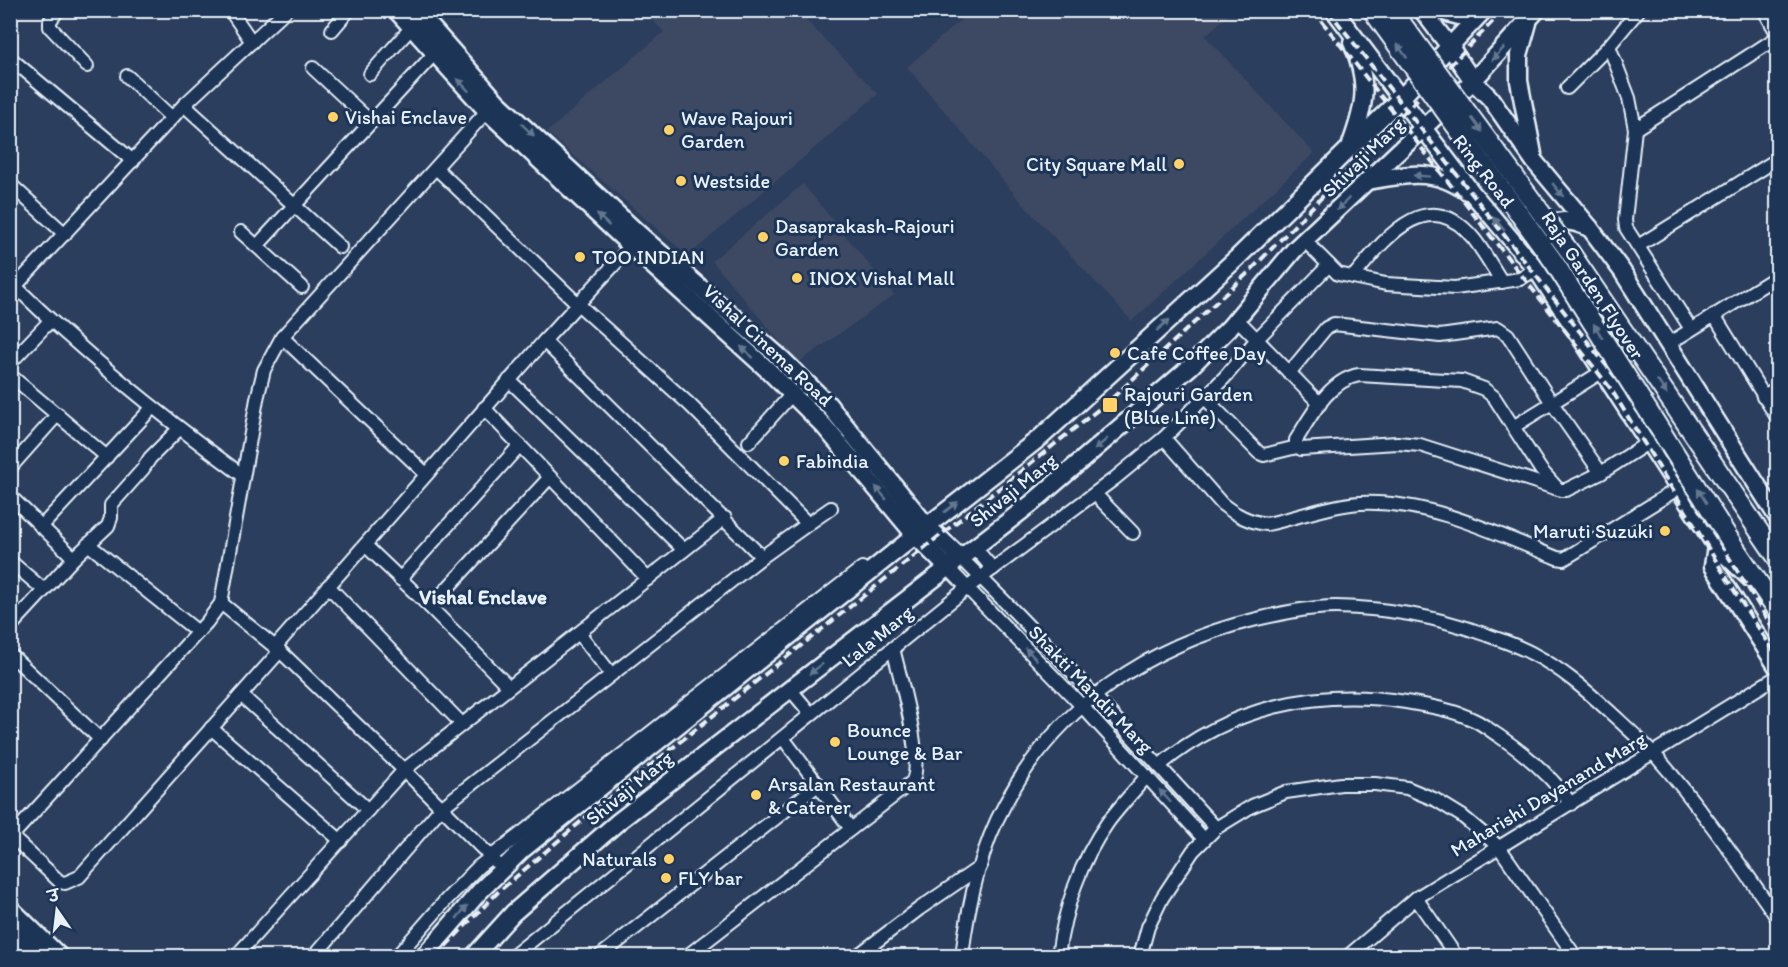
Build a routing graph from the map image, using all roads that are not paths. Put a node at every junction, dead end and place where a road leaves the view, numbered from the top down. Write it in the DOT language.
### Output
graph roads {
  1 [pos="58,10"];
  2 [pos="230,10"];
  3 [pos="286,10"];
  4 [pos="349,10"];
  5 [pos="396,10"];
  6 [pos="416,10"];
  7 [pos="1372,10"];
  8 [pos="1392,10"];
  9 [pos="1422,10"];
  10 [pos="1437,10"];
  11 [pos="1478,10"];
  12 [pos="1484,10"];
  13 [pos="1639,10"];
  14 [pos="1764,10"];
  15 [pos="1338,15"];
  16 [pos="1534,15"];
  17 [pos="411,28"];
  18 [pos="332,30"];
  19 [pos="1778,36"];
  20 [pos="252,42"];
  21 [pos="431,43"];
  22 [pos="1609,46"];
  23 [pos="1450,47"];
  24 [pos="10,58"];
  25 [pos="87,66"];
  26 [pos="313,68"];
  27 [pos="370,74"];
  28 [pos="127,76"];
  29 [pos="1473,81"];
  30 [pos="1567,88"];
  31 [pos="1401,98"];
  32 [pos="184,105"];
  33 [pos="492,107"];
  34 [pos="172,118"];
  35 [pos="371,122"];
  36 [pos="1424,127"];
  37 [pos="1635,129"];
  38 [pos="1349,148"];
  39 [pos="1778,159"];
  40 [pos="133,161"];
  41 [pos="1534,161"];
  42 [pos="436,168"];
  43 [pos="1367,181"];
  44 [pos="10,184"];
  45 [pos="1473,194"];
  46 [pos="295,205"];
  47 [pos="1590,228"];
  48 [pos="241,232"];
  49 [pos="65,234"];
  50 [pos="636,241"];
  51 [pos="1305,241"];
  52 [pos="257,246"];
  53 [pos="1638,246"];
  54 [pos="340,247"];
  55 [pos="1329,265"];
  56 [pos="1536,269"];
  57 [pos="1778,276"];
  58 [pos="1353,277"];
  59 [pos="1502,282"];
  60 [pos="302,287"];
  61 [pos="13,290"];
  62 [pos="578,304"];
  63 [pos="1714,315"];
  64 [pos="1237,319"];
  65 [pos="50,321"];
  66 [pos="1691,329"];
  67 [pos="282,337"];
  68 [pos="1257,339"];
  69 [pos="544,341"];
  70 [pos="1668,344"];
  71 [pos="782,359"];
  72 [pos="10,363"];
  73 [pos="769,371"];
  74 [pos="1603,371"];
  75 [pos="1289,373"];
  76 [pos="10,375"];
  77 [pos="509,380"];
  78 [pos="1778,387"];
  79 [pos="792,394"];
  80 [pos="1763,396"];
  81 [pos="1204,397"];
  82 [pos="1552,403"];
  83 [pos="1320,404"];
  84 [pos="152,408"];
  85 [pos="484,408"];
  86 [pos="58,414"];
  87 [pos="1778,419"];
  88 [pos="1513,428"];
  89 [pos="179,429"];
  90 [pos="1164,438"];
  91 [pos="749,442"];
  92 [pos="1648,442"];
  93 [pos="520,445"];
  94 [pos="1298,447"];
  95 [pos="107,457"];
  96 [pos="10,468"];
  97 [pos="1601,473"];
  98 [pos="426,474"];
  99 [pos="242,475"];
  100 [pos="550,477"];
  101 [pos="1679,488"];
  102 [pos="1558,489"];
  103 [pos="1095,494"];
  104 [pos="10,496"];
  105 [pos="831,508"];
  106 [pos="725,518"];
  107 [pos="1778,518"];
  108 [pos="808,524"];
  109 [pos="41,527"];
  110 [pos="921,530"];
  111 [pos="1133,533"];
  112 [pos="87,544"];
  113 [pos="364,545"];
  114 [pos="1725,545"];
  115 [pos="975,548"];
  116 [pos="684,550"];
  117 [pos="762,557"];
  118 [pos="74,558"];
  119 [pos="1778,559"];
  120 [pos="10,561"];
  121 [pos="954,563"];
  122 [pos="993,569"];
  123 [pos="981,578"];
  124 [pos="400,579"];
  125 [pos="648,579"];
  126 [pos="328,586"];
  127 [pos="967,588"];
  128 [pos="45,590"];
  129 [pos="221,603"];
  130 [pos="430,607"];
  131 [pos="1778,611"];
  132 [pos="10,627"];
  133 [pos="198,632"];
  134 [pos="579,633"];
  135 [pos="893,648"];
  136 [pos="277,649"];
  137 [pos="10,654"];
  138 [pos="1778,668"];
  139 [pos="611,674"];
  140 [pos="1778,676"];
  141 [pos="509,687"];
  142 [pos="790,689"];
  143 [pos="241,695"];
  144 [pos="1095,696"];
  145 [pos="1082,706"];
  146 [pos="811,714"];
  147 [pos="462,724"];
  148 [pos="211,728"];
  149 [pos="783,738"];
  150 [pos="101,740"];
  151 [pos="1654,753"];
  152 [pos="1159,766"];
  153 [pos="404,770"];
  154 [pos="1147,776"];
  155 [pos="819,784"];
  156 [pos="1571,804"];
  157 [pos="441,808"];
  158 [pos="368,810"];
  159 [pos="1216,828"];
  160 [pos="850,829"];
  161 [pos="11,837"];
  162 [pos="1204,839"];
  163 [pos="340,841"];
  164 [pos="1499,847"];
  165 [pos="497,862"];
  166 [pos="980,867"];
  167 [pos="1416,898"];
  168 [pos="10,908"];
  169 [pos="1778,919"];
  170 [pos="10,930"];
  171 [pos="39,957"];
  172 [pos="59,957"];
  173 [pos="236,957"];
  174 [pos="314,957"];
  175 [pos="397,957"];
  176 [pos="424,957"];
  177 [pos="474,957"];
  178 [pos="513,957"];
  179 [pos="600,957"];
  180 [pos="687,957"];
  181 [pos="857,957"];
  182 [pos="962,957"];
  183 [pos="1058,957"];
  184 [pos="1140,957"];
  185 [pos="1348,957"];
  186 [pos="1456,957"];
  187 [pos="1575,957"];
  1 -- 25 [label="street"];
  2 -- 20 [label="street"];
  3 -- 20 [label="street"];
  4 -- 18 [label="street"];
  5 -- 17 [label="main road, Vishal Cinema Road"];
  6 -- 21 [label="main road, Vishal Cinema Road"];
  114 -- 7 [label="main road, Raja Garden Flyover, one-way, bridge"];
  8 -- 119 [label="main road, Raja Garden Flyover, one-way, bridge"];
  9 -- 23 [label="main road"];
  10 -- 11 [label="main road"];
  12 -- 23 [label="main road, Shivaji Marg"];
  13 -- 22 [label="street"];
  14 -- 19 [label="street"];
  15 -- 31 [label="main road, Ring Road"];
  15 -- 38 [label="main road"];
  16 -- 29 [label="main road, Shivaji Marg, one-way"];
  16 -- 41 [label="main road"];
  17 -- 21 [label="main road, Vishal Cinema Road"];
  17 -- 27 [label="street"];
  19 -- 37 [label="street"];
  20 -- 32 [label="street"];
  21 -- 33 [label="main road, Vishal Cinema Road"];
  21 -- 35 [label="street"];
  22 -- 30 [label="street"];
  22 -- 37 [label="street"];
  23 -- 29 [label="main road"];
  23 -- 31 [label="main road, Shivaji Marg"];
  24 -- 40 [label="street"];
  26 -- 35 [label="street"];
  28 -- 34 [label="street"];
  29 -- 36 [label="main road, Shivaji Marg"];
  29 -- 41 [label="main road"];
  31 -- 36 [label="main road, Ring Road"];
  31 -- 38 [label="main road, Shivaji Marg"];
  32 -- 34 [label="street"];
  32 -- 46 [label="street"];
  33 -- 42 [label="street"];
  33 -- 50 [label="main road, Vishal Cinema Road"];
  34 -- 40 [label="street"];
  35 -- 46 [label="street"];
  36 -- 43 [label="main road, Shivaji Marg"];
  36 -- 45 [label="main road, Ring Road"];
  37 -- 53 [label="street"];
  110 -- 38 [label="main road, Shivaji Marg, one-way"];
  39 -- 53 [label="street"];
  40 -- 49 [label="street"];
  41 -- 47 [label="main road, one-way"];
  42 -- 62 [label="street"];
  42 -- 67 [label="street"];
  45 -- 43 [label="main road, one-way"];
  43 -- 51 [label="main road, Shivaji Marg, one-way"];
  44 -- 49 [label="street"];
  56 -- 45 [label="main road, Ring Road, one-way"];
  46 -- 52 [label="street"];
  46 -- 54 [label="street"];
  47 -- 56 [label="main road"];
  47 -- 70 [label="main road"];
  48 -- 52 [label="street"];
  49 -- 61 [label="street"];
  50 -- 62 [label="street"];
  50 -- 71 [label="main road, Vishal Cinema Road"];
  73 -- 50 [label="main road, Vishal Cinema Road, one-way"];
  51 -- 55 [label="street"];
  51 -- 64 [label="main road, Shivaji Marg"];
  52 -- 60 [label="street"];
  53 -- 66 [label="street"];
  55 -- 58 [label="street"];
  55 -- 68 [label="street, Lala Marg"];
  56 -- 59 [label="street"];
  56 -- 74 [label="main road, Ring Road"];
  57 -- 63 [label="street"];
  58 -- 59 [label="street"];
  58 -- 59 [label="street"];
  61 -- 65 [label="street"];
  62 -- 69 [label="street"];
  62 -- 108 [label="street"];
  63 -- 66 [label="street"];
  63 -- 80 [label="street"];
  64 -- 68 [label="street"];
  64 -- 115 [label="main road, Shivaji Marg, one-way"];
  65 -- 72 [label="street"];
  65 -- 84 [label="street"];
  66 -- 70 [label="street"];
  67 -- 98 [label="street"];
  67 -- 99 [label="street"];
  68 -- 75 [label="street"];
  68 -- 81 [label="street, Lala Marg"];
  69 -- 77 [label="street"];
  69 -- 106 [label="street"];
  70 -- 107 [label="main road"];
  71 -- 73 [label="main road"];
  71 -- 110 [label="main road, Vishal Cinema Road"];
  73 -- 79 [label="main road, Vishal Cinema Road"];
  74 -- 82 [label="street"];
  74 -- 92 [label="main road, Ring Road"];
  75 -- 82 [label="street"];
  75 -- 83 [label="street"];
  76 -- 86 [label="street"];
  77 -- 85 [label="street"];
  77 -- 116 [label="street"];
  78 -- 80 [label="street"];
  79 -- 91 [label="street"];
  110 -- 79 [label="main road, Vishal Cinema Road, one-way"];
  80 -- 87 [label="street"];
  81 -- 90 [label="street, Lala Marg"];
  81 -- 94 [label="street"];
  82 -- 88 [label="street"];
  82 -- 97 [label="street"];
  83 -- 88 [label="street"];
  83 -- 94 [label="street"];
  84 -- 89 [label="street"];
  84 -- 95 [label="street"];
  85 -- 93 [label="street"];
  85 -- 98 [label="street"];
  86 -- 95 [label="street"];
  86 -- 96 [label="street"];
  88 -- 102 [label="street"];
  89 -- 99 [label="street"];
  89 -- 112 [label="street"];
  90 -- 101 [label="street"];
  90 -- 103 [label="street, Lala Marg"];
  92 -- 97 [label="street"];
  92 -- 101 [label="main road, Ring Road"];
  93 -- 100 [label="street"];
  93 -- 124 [label="street"];
  94 -- 102 [label="street"];
  95 -- 109 [label="street"];
  97 -- 102 [label="street"];
  98 -- 113 [label="street"];
  99 -- 129 [label="street"];
  100 -- 125 [label="street"];
  100 -- 130 [label="street"];
  101 -- 114 [label="main road, Ring Road"];
  103 -- 111 [label="street"];
  103 -- 122 [label="street, Lala Marg"];
  104 -- 109 [label="street"];
  105 -- 108 [label="street"];
  106 -- 116 [label="street"];
  106 -- 117 [label="street"];
  108 -- 117 [label="street"];
  109 -- 118 [label="street"];
  110 -- 121 [label="main road, Vishal Cinema Road"];
  110 -- 165 [label="main road, Shivaji Marg"];
  112 -- 118 [label="street"];
  112 -- 133 [label="street"];
  113 -- 124 [label="street"];
  113 -- 126 [label="street"];
  114 -- 131 [label="main road, Raja Garden Flyover"];
  114 -- 138 [label="main road"];
  115 -- 121 [label="main road, Shivaji Marg"];
  115 -- 122 [label="street"];
  116 -- 125 [label="street"];
  117 -- 139 [label="street"];
  118 -- 128 [label="street"];
  120 -- 128 [label="street"];
  121 -- 123 [label="street"];
  121 -- 127 [label="street, Shakti Mandir Marg"];
  121 -- 142 [label="main road, Shivaji Marg, one-way"];
  122 -- 123 [label="street, Lala Marg"];
  123 -- 127 [label="street, Lala Marg"];
  123 -- 144 [label="street"];
  124 -- 130 [label="street"];
  125 -- 134 [label="street"];
  126 -- 136 [label="street"];
  126 -- 147 [label="street"];
  127 -- 135 [label="street, Lala Marg"];
  145 -- 127 [label="street, Shakti Mandir Marg, one-way"];
  128 -- 132 [label="street"];
  129 -- 133 [label="street"];
  129 -- 136 [label="street"];
  130 -- 141 [label="street"];
  133 -- 150 [label="street"];
  134 -- 139 [label="street"];
  134 -- 141 [label="street"];
  135 -- 146 [label="street, Lala Marg"];
  135 -- 160 [label="street"];
  136 -- 143 [label="street"];
  136 -- 153 [label="street"];
  137 -- 150 [label="street"];
  139 -- 157 [label="street"];
  140 -- 151 [label="street, Maharishi Dayanand Marg"];
  141 -- 147 [label="street"];
  142 -- 146 [label="street"];
  142 -- 177 [label="main road, Shivaji Marg"];
  143 -- 148 [label="street"];
  143 -- 158 [label="street"];
  144 -- 145 [label="street"];
  144 -- 151 [label="street"];
  144 -- 152 [label="street"];
  145 -- 154 [label="street, Shakti Mandir Marg"];
  145 -- 166 [label="street"];
  146 -- 149 [label="street, Lala Marg"];
  147 -- 153 [label="street"];
  148 -- 161 [label="street"];
  148 -- 163 [label="street"];
  149 -- 155 [label="street"];
  149 -- 178 [label="street, Lala Marg"];
  150 -- 161 [label="street"];
  151 -- 156 [label="street, Maharishi Dayanand Marg"];
  151 -- 169 [label="street"];
  152 -- 156 [label="street"];
  152 -- 159 [label="street"];
  153 -- 157 [label="street"];
  153 -- 158 [label="street"];
  162 -- 154 [label="street, Shakti Mandir Marg, one-way"];
  154 -- 183 [label="street"];
  155 -- 160 [label="street"];
  155 -- 179 [label="street"];
  156 -- 164 [label="street, Maharishi Dayanand Marg"];
  157 -- 165 [label="street"];
  157 -- 174 [label="street"];
  158 -- 163 [label="street"];
  159 -- 162 [label="street"];
  159 -- 164 [label="street"];
  160 -- 180 [label="street"];
  162 -- 184 [label="street"];
  163 -- 173 [label="street"];
  164 -- 167 [label="street, Maharishi Dayanand Marg"];
  164 -- 187 [label="street"];
  165 -- 175 [label="street"];
  176 -- 165 [label="main road, Shivaji Marg, one-way"];
  166 -- 181 [label="street"];
  166 -- 182 [label="street"];
  167 -- 185 [label="street, Maharishi Dayanand Marg"];
  167 -- 186 [label="street"];
  168 -- 172 [label="main road"];
  170 -- 171 [label="main road"];
}
